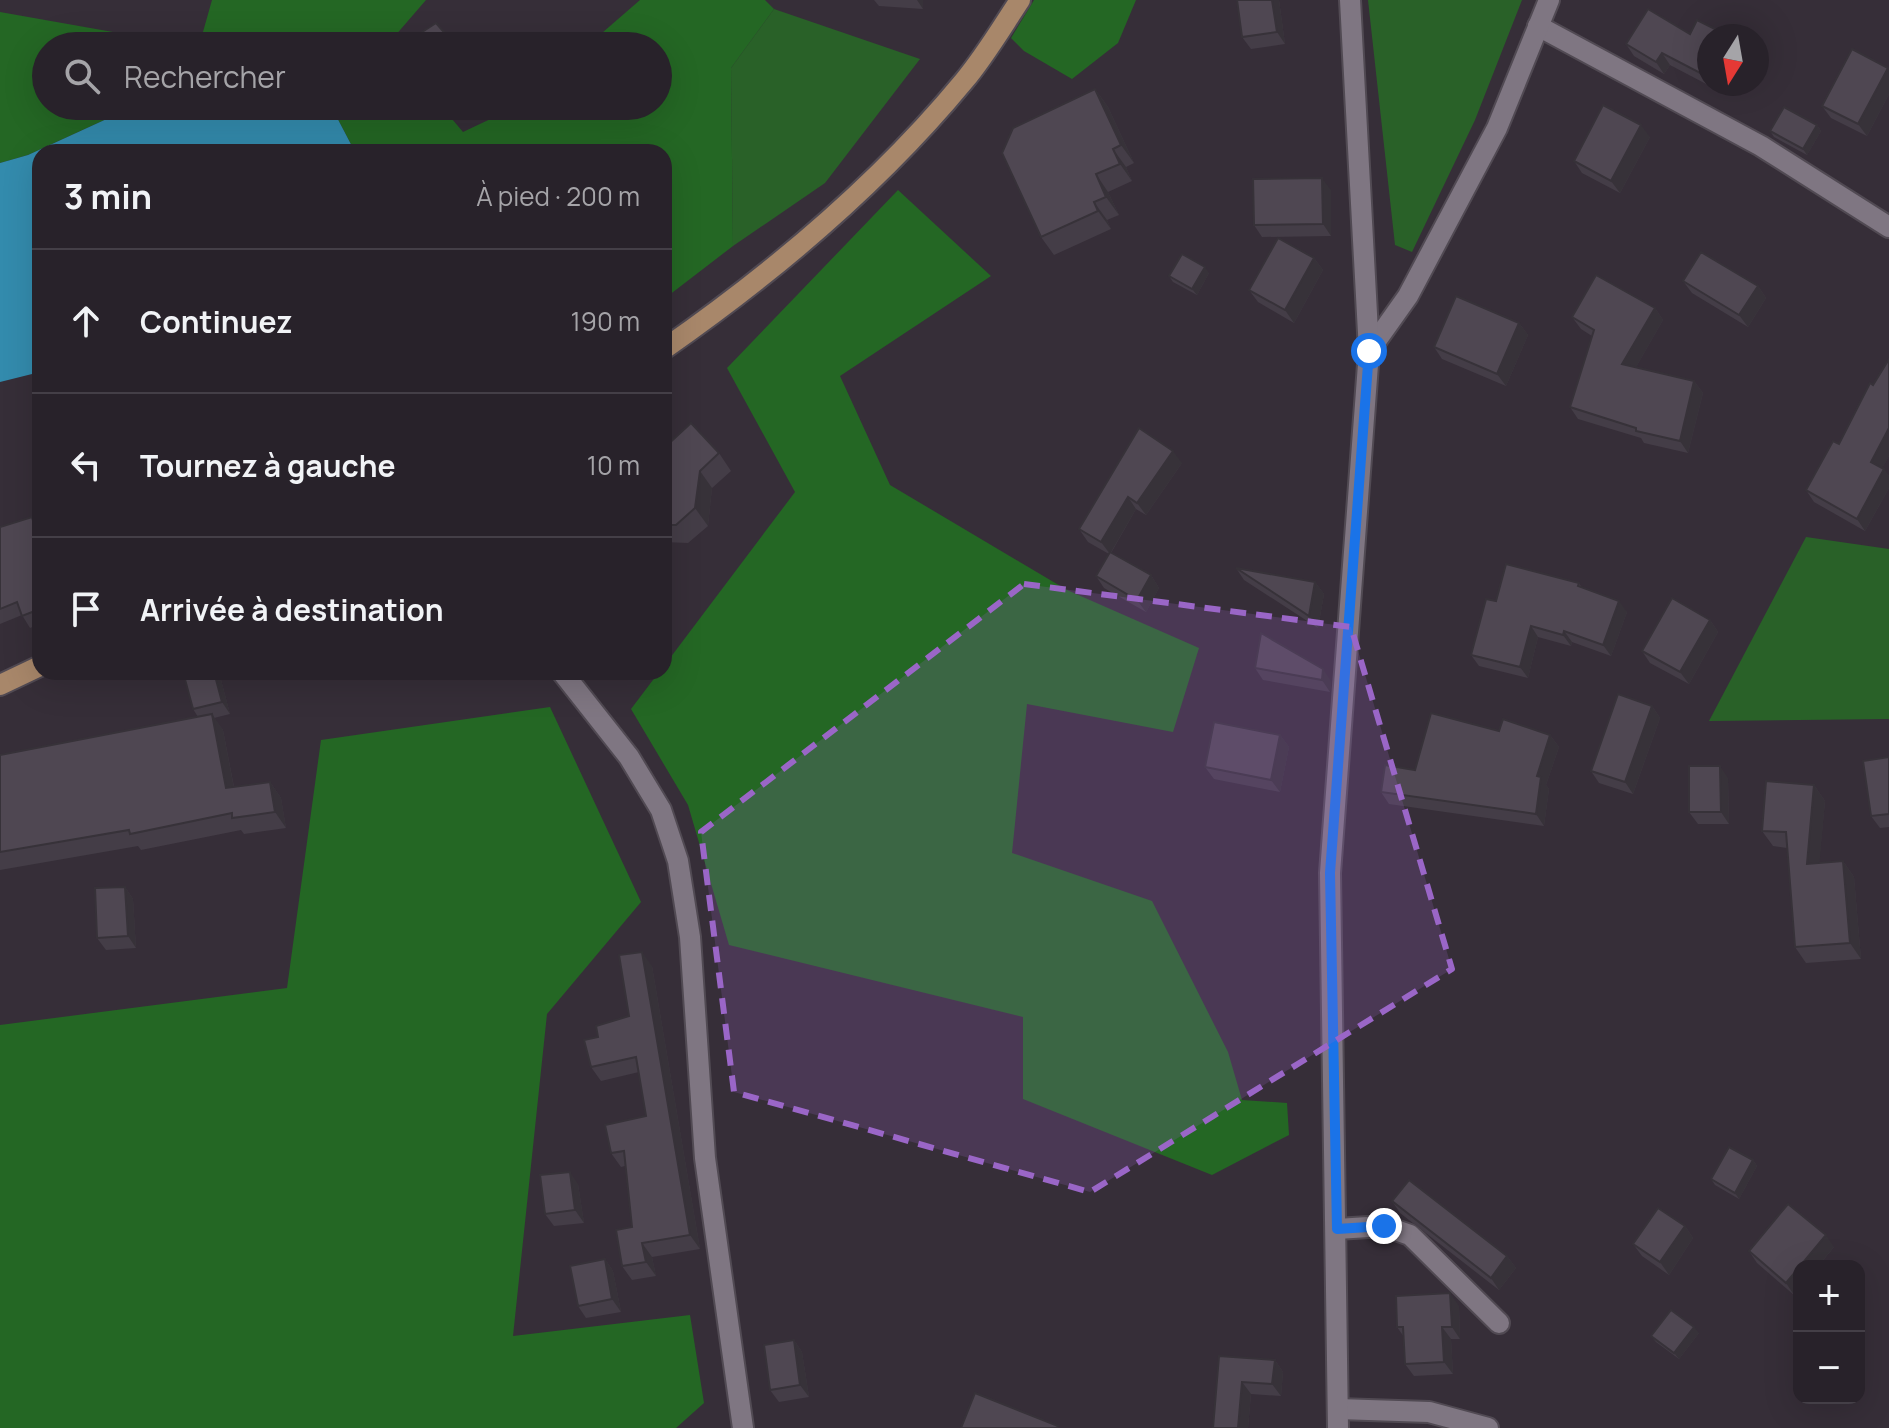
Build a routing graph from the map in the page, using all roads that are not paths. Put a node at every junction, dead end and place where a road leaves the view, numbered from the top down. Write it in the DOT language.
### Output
graph roads {
  1 [pos="1020,0"];
  2 [pos="1350,0"];
  3 [pos="1549,0"];
  4 [pos="1538,26"];
  5 [pos="1889,227"];
  6 [pos="672,344"];
  7 [pos="1369,351"];
  8 [pos="32,670"];
  9 [pos="568,680"];
  10 [pos="0,685"];
  11 [pos="1337,1229"];
  12 [pos="1499,1323"];
  13 [pos="1338,1418"];
  14 [pos="743,1428"];
  15 [pos="1488,1428"];
  1 -- 6 [label="main road"];
  2 -- 7 [label="street"];
  3 -- 4 [label="street"];
  4 -- 5 [label="street"];
  4 -- 7 [label="street"];
  7 -- 11 [label="street"];
  8 -- 10 [label="main road"];
  9 -- 14 [label="street"];
  11 -- 12 [label="street"];
  11 -- 13 [label="street"];
  13 -- 15 [label="street"];
}
